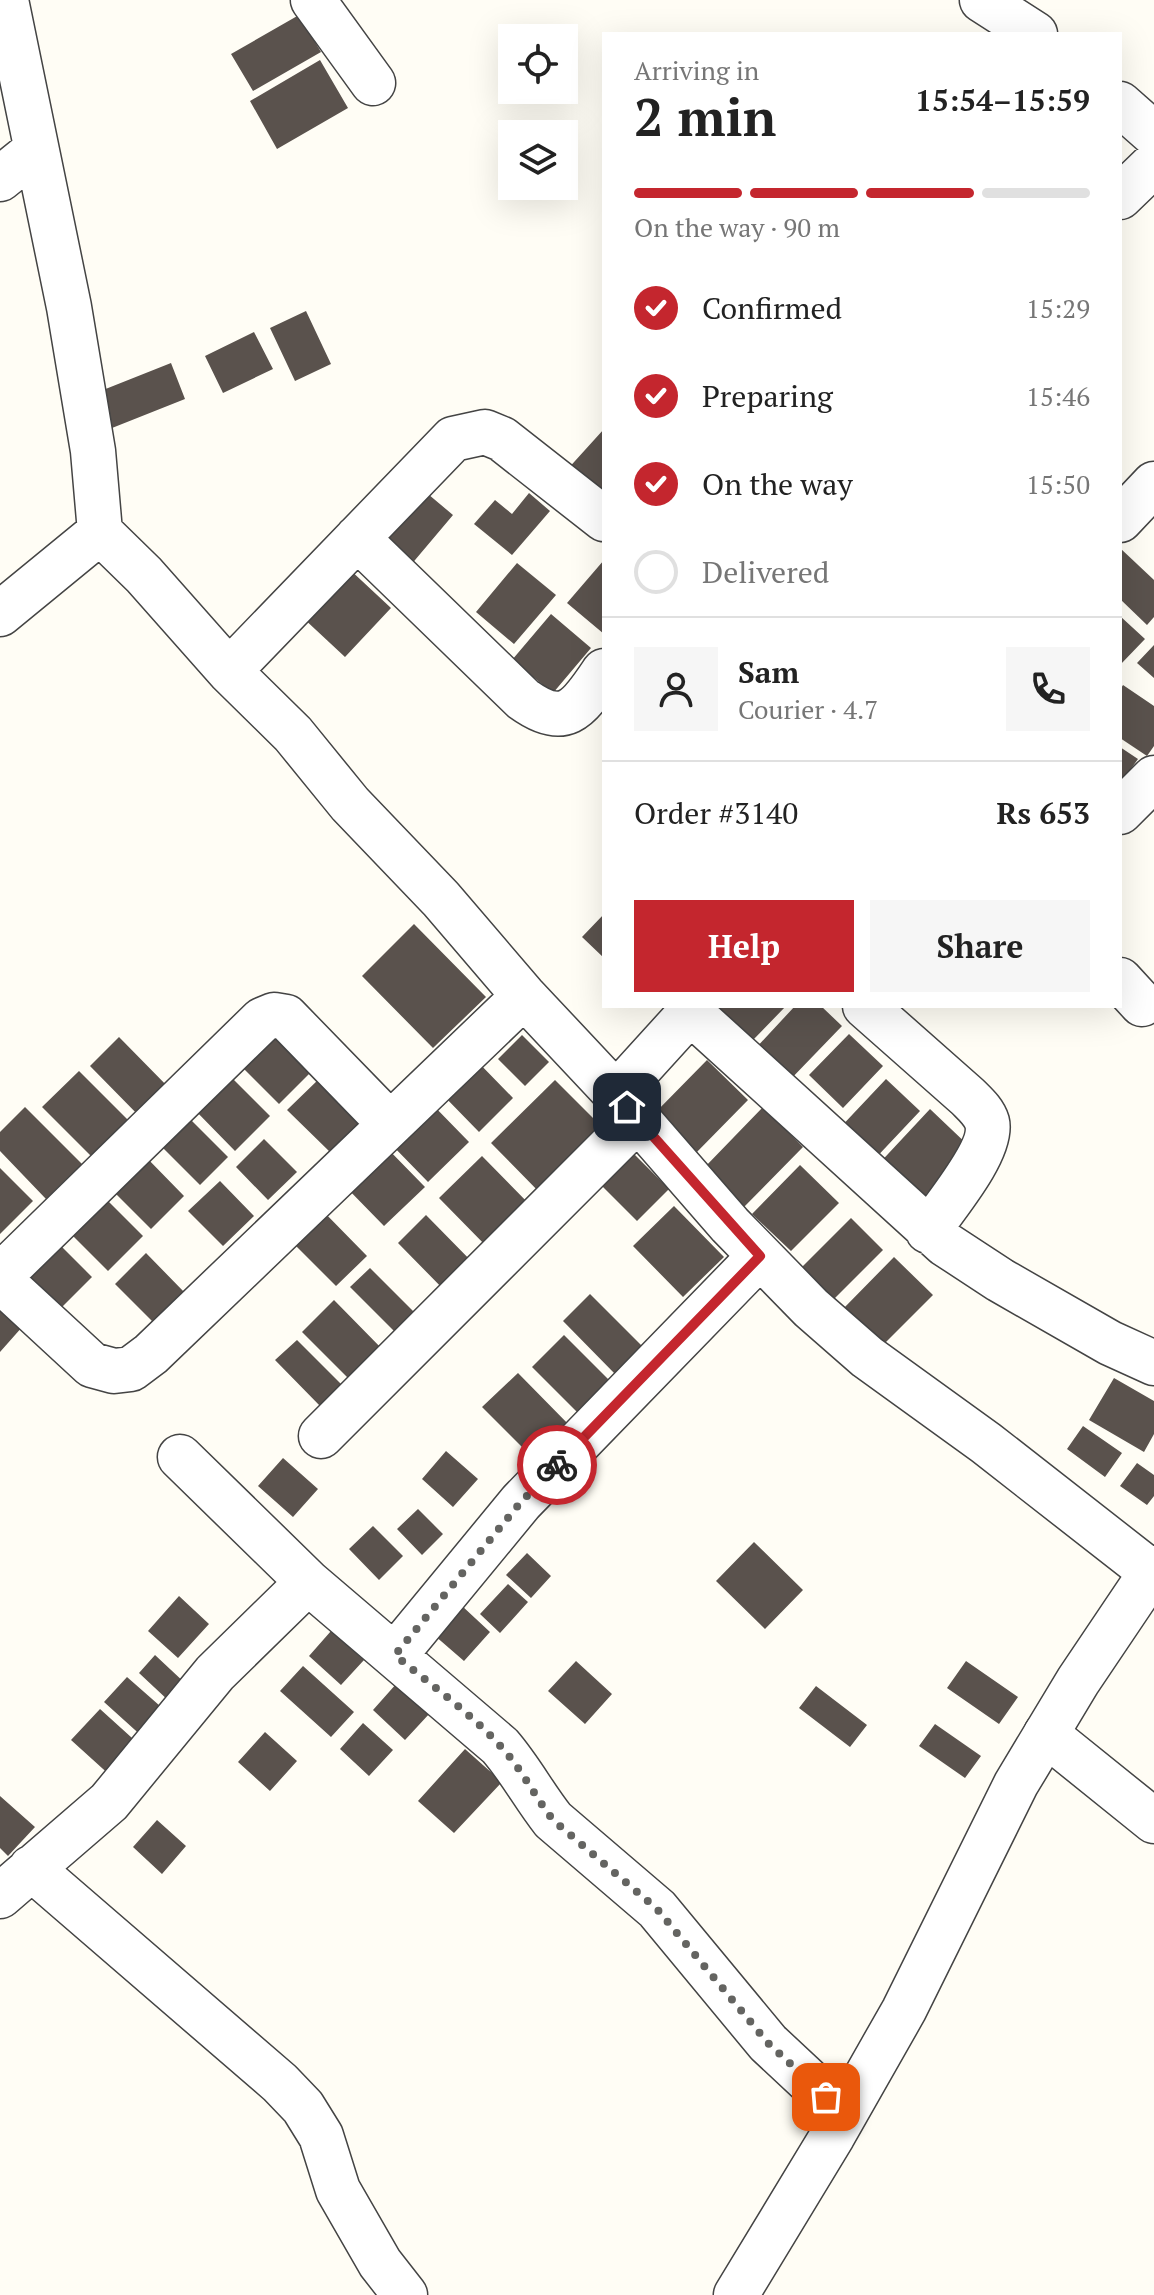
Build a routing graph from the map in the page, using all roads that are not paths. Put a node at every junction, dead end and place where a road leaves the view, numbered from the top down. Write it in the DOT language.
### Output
graph roads {
  1 [pos="6,0"];
  2 [pos="313,0"];
  3 [pos="982,0"];
  4 [pos="1032,32"];
  5 [pos="373,83"];
  6 [pos="1122,106"];
  7 [pos="1154,134"];
  8 [pos="36,150"];
  9 [pos="1154,164"];
  10 [pos="0,179"];
  11 [pos="1122,195"];
  12 [pos="1154,484"];
  13 [pos="602,517"];
  14 [pos="1122,518"];
  15 [pos="100,532"];
  16 [pos="357,538"];
  17 [pos="0,614"];
  18 [pos="229,671"];
  19 [pos="602,674"];
  20 [pos="1154,778"];
  21 [pos="1122,810"];
  22 [pos="524,996"];
  23 [pos="867,1008"];
  24 [pos="693,1009"];
  25 [pos="627,1107"];
  26 [pos="389,1123"];
  27 [pos="928,1231"];
  28 [pos="760,1256"];
  29 [pos="0,1278"];
  30 [pos="1154,1363"];
  31 [pos="321,1436"];
  32 [pos="180,1457"];
  33 [pos="1153,1570"];
  34 [pos="308,1582"];
  35 [pos="395,1655"];
  36 [pos="1046,1734"];
  37 [pos="1154,1821"];
  38 [pos="15,1882"];
  39 [pos="844,2114"];
  40 [pos="405,2295"];
  41 [pos="736,2295"];
  1 -- 8 [label="street"];
  2 -- 5 [label="street"];
  3 -- 4 [label="street"];
  6 -- 7 [label="street"];
  8 -- 10 [label="street"];
  8 -- 15 [label="street"];
  9 -- 11 [label="street"];
  12 -- 14 [label="street"];
  13 -- 16 [label="street"];
  15 -- 17 [label="street"];
  15 -- 18 [label="street"];
  16 -- 18 [label="street"];
  16 -- 19 [label="street"];
  18 -- 22 [label="street"];
  20 -- 21 [label="street"];
  22 -- 25 [label="street"];
  22 -- 26 [label="street"];
  23 -- 27 [label="street"];
  24 -- 25 [label="street"];
  24 -- 27 [label="street"];
  25 -- 28 [label="street"];
  25 -- 31 [label="street"];
  26 -- 29 [label="street"];
  26 -- 29 [label="street"];
  27 -- 30 [label="street"];
  28 -- 33 [label="street"];
  28 -- 35 [label="street"];
  32 -- 34 [label="street"];
  33 -- 36 [label="street"];
  34 -- 35 [label="street"];
  34 -- 38 [label="street"];
  35 -- 39 [label="street"];
  36 -- 37 [label="street"];
  36 -- 39 [label="street"];
  38 -- 40 [label="street"];
  39 -- 41 [label="street"];
}
